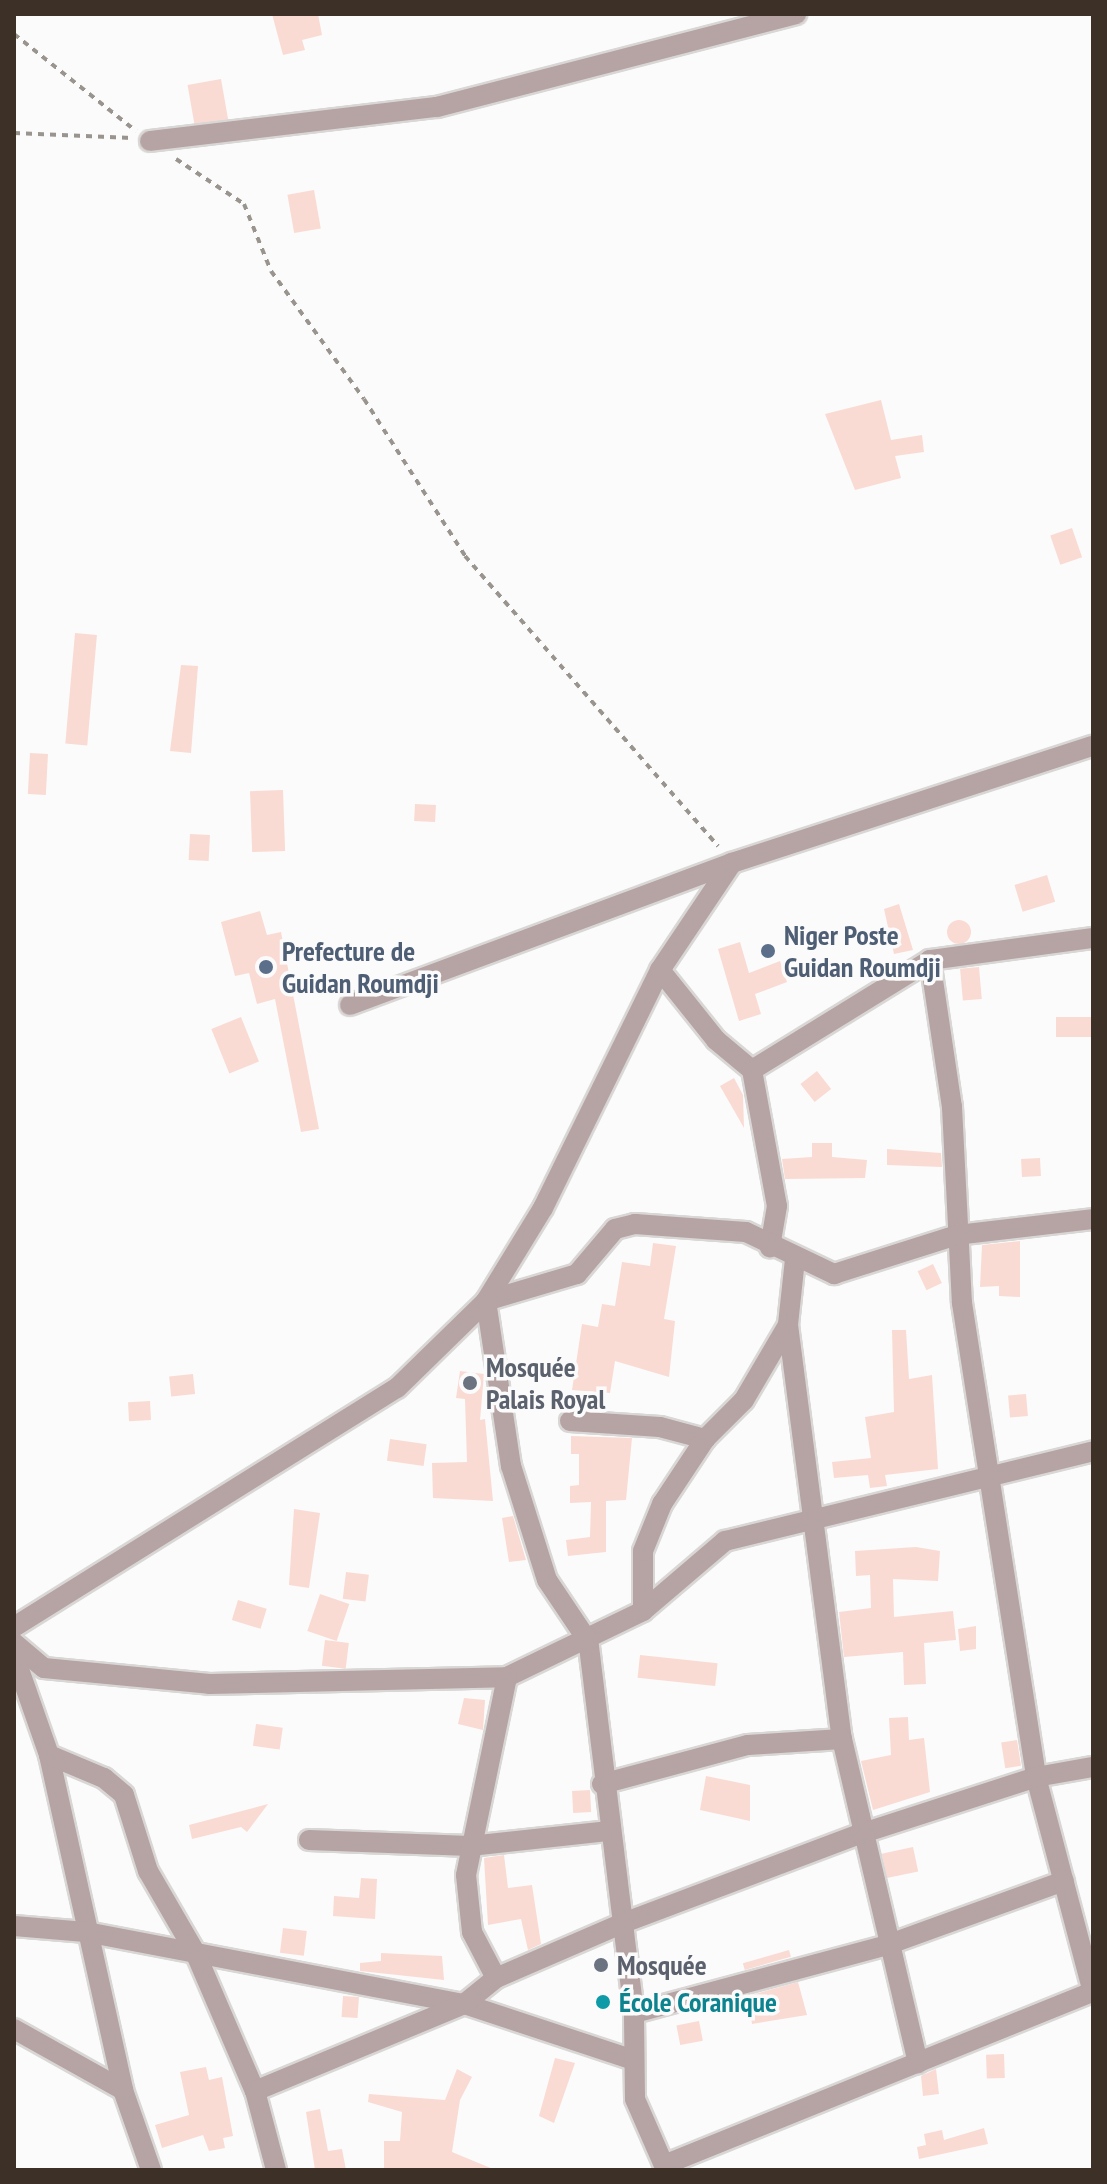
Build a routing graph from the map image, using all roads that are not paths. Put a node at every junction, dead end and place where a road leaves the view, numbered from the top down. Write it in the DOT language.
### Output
graph roads {
  1 [pos="796,14"];
  2 [pos="150,141"];
  3 [pos="1093,746"];
  4 [pos="732,863"];
  5 [pos="1093,938"];
  6 [pos="930,960"];
  7 [pos="660,970"];
  8 [pos="350,1005"];
  9 [pos="752,1070"];
  10 [pos="1093,1219"];
  11 [pos="957,1235"];
  12 [pos="770,1247"];
  13 [pos="795,1259"];
  14 [pos="486,1301"];
  15 [pos="788,1325"];
  16 [pos="570,1421"];
  17 [pos="705,1439"];
  18 [pos="1093,1451"];
  19 [pos="990,1480"];
  20 [pos="812,1523"];
  21 [pos="643,1611"];
  22 [pos="14,1627"];
  23 [pos="588,1641"];
  24 [pos="14,1643"];
  25 [pos="14,1655"];
  26 [pos="507,1677"];
  27 [pos="842,1739"];
  28 [pos="49,1755"];
  29 [pos="1093,1767"];
  30 [pos="1036,1777"];
  31 [pos="602,1784"];
  32 [pos="607,1831"];
  33 [pos="860,1834"];
  34 [pos="309,1840"];
  35 [pos="470,1846"];
  36 [pos="1064,1881"];
  37 [pos="623,1923"];
  38 [pos="14,1926"];
  39 [pos="86,1932"];
  40 [pos="887,1945"];
  41 [pos="195,1952"];
  42 [pos="496,1978"];
  43 [pos="1093,1992"];
  44 [pos="464,2004"];
  45 [pos="634,2013"];
  46 [pos="14,2029"];
  47 [pos="630,2059"];
  48 [pos="918,2063"];
  49 [pos="123,2090"];
  50 [pos="255,2091"];
  51 [pos="665,2168"];
  52 [pos="151,2170"];
  53 [pos="276,2170"];
  1 -- 2 [label="street"];
  3 -- 4 [label="street"];
  4 -- 7 [label="street"];
  4 -- 8 [label="street"];
  5 -- 6 [label="street"];
  6 -- 9 [label="street"];
  6 -- 11 [label="street"];
  7 -- 9 [label="street"];
  7 -- 14 [label="street"];
  9 -- 12 [label="street"];
  10 -- 11 [label="street"];
  11 -- 13 [label="street"];
  11 -- 19 [label="street"];
  12 -- 13 [label="street"];
  12 -- 14 [label="street"];
  13 -- 15 [label="street"];
  14 -- 22 [label="street"];
  14 -- 23 [label="street"];
  15 -- 17 [label="street"];
  15 -- 20 [label="street"];
  16 -- 17 [label="street"];
  17 -- 21 [label="street"];
  18 -- 19 [label="street"];
  19 -- 20 [label="street"];
  19 -- 30 [label="street"];
  20 -- 21 [label="street"];
  20 -- 27 [label="street"];
  21 -- 23 [label="street"];
  23 -- 26 [label="street"];
  23 -- 31 [label="street"];
  24 -- 26 [label="street"];
  25 -- 28 [label="street"];
  26 -- 35 [label="street"];
  27 -- 31 [label="street"];
  27 -- 33 [label="street"];
  28 -- 39 [label="street"];
  28 -- 41 [label="street"];
  29 -- 30 [label="street"];
  30 -- 33 [label="street"];
  30 -- 36 [label="street"];
  31 -- 32 [label="street"];
  32 -- 35 [label="street"];
  32 -- 37 [label="street"];
  33 -- 37 [label="street"];
  33 -- 40 [label="street"];
  34 -- 35 [label="street"];
  35 -- 42 [label="street"];
  36 -- 40 [label="street"];
  36 -- 43 [label="street"];
  37 -- 42 [label="street"];
  37 -- 45 [label="street"];
  38 -- 39 [label="street"];
  39 -- 41 [label="street"];
  39 -- 49 [label="street"];
  40 -- 45 [label="street"];
  40 -- 48 [label="street"];
  41 -- 44 [label="street"];
  41 -- 50 [label="street"];
  42 -- 44 [label="street"];
  43 -- 48 [label="street"];
  44 -- 47 [label="street"];
  44 -- 50 [label="street"];
  45 -- 47 [label="street"];
  46 -- 49 [label="street"];
  47 -- 51 [label="street"];
  48 -- 51 [label="street"];
  49 -- 52 [label="street"];
  50 -- 53 [label="street"];
}
